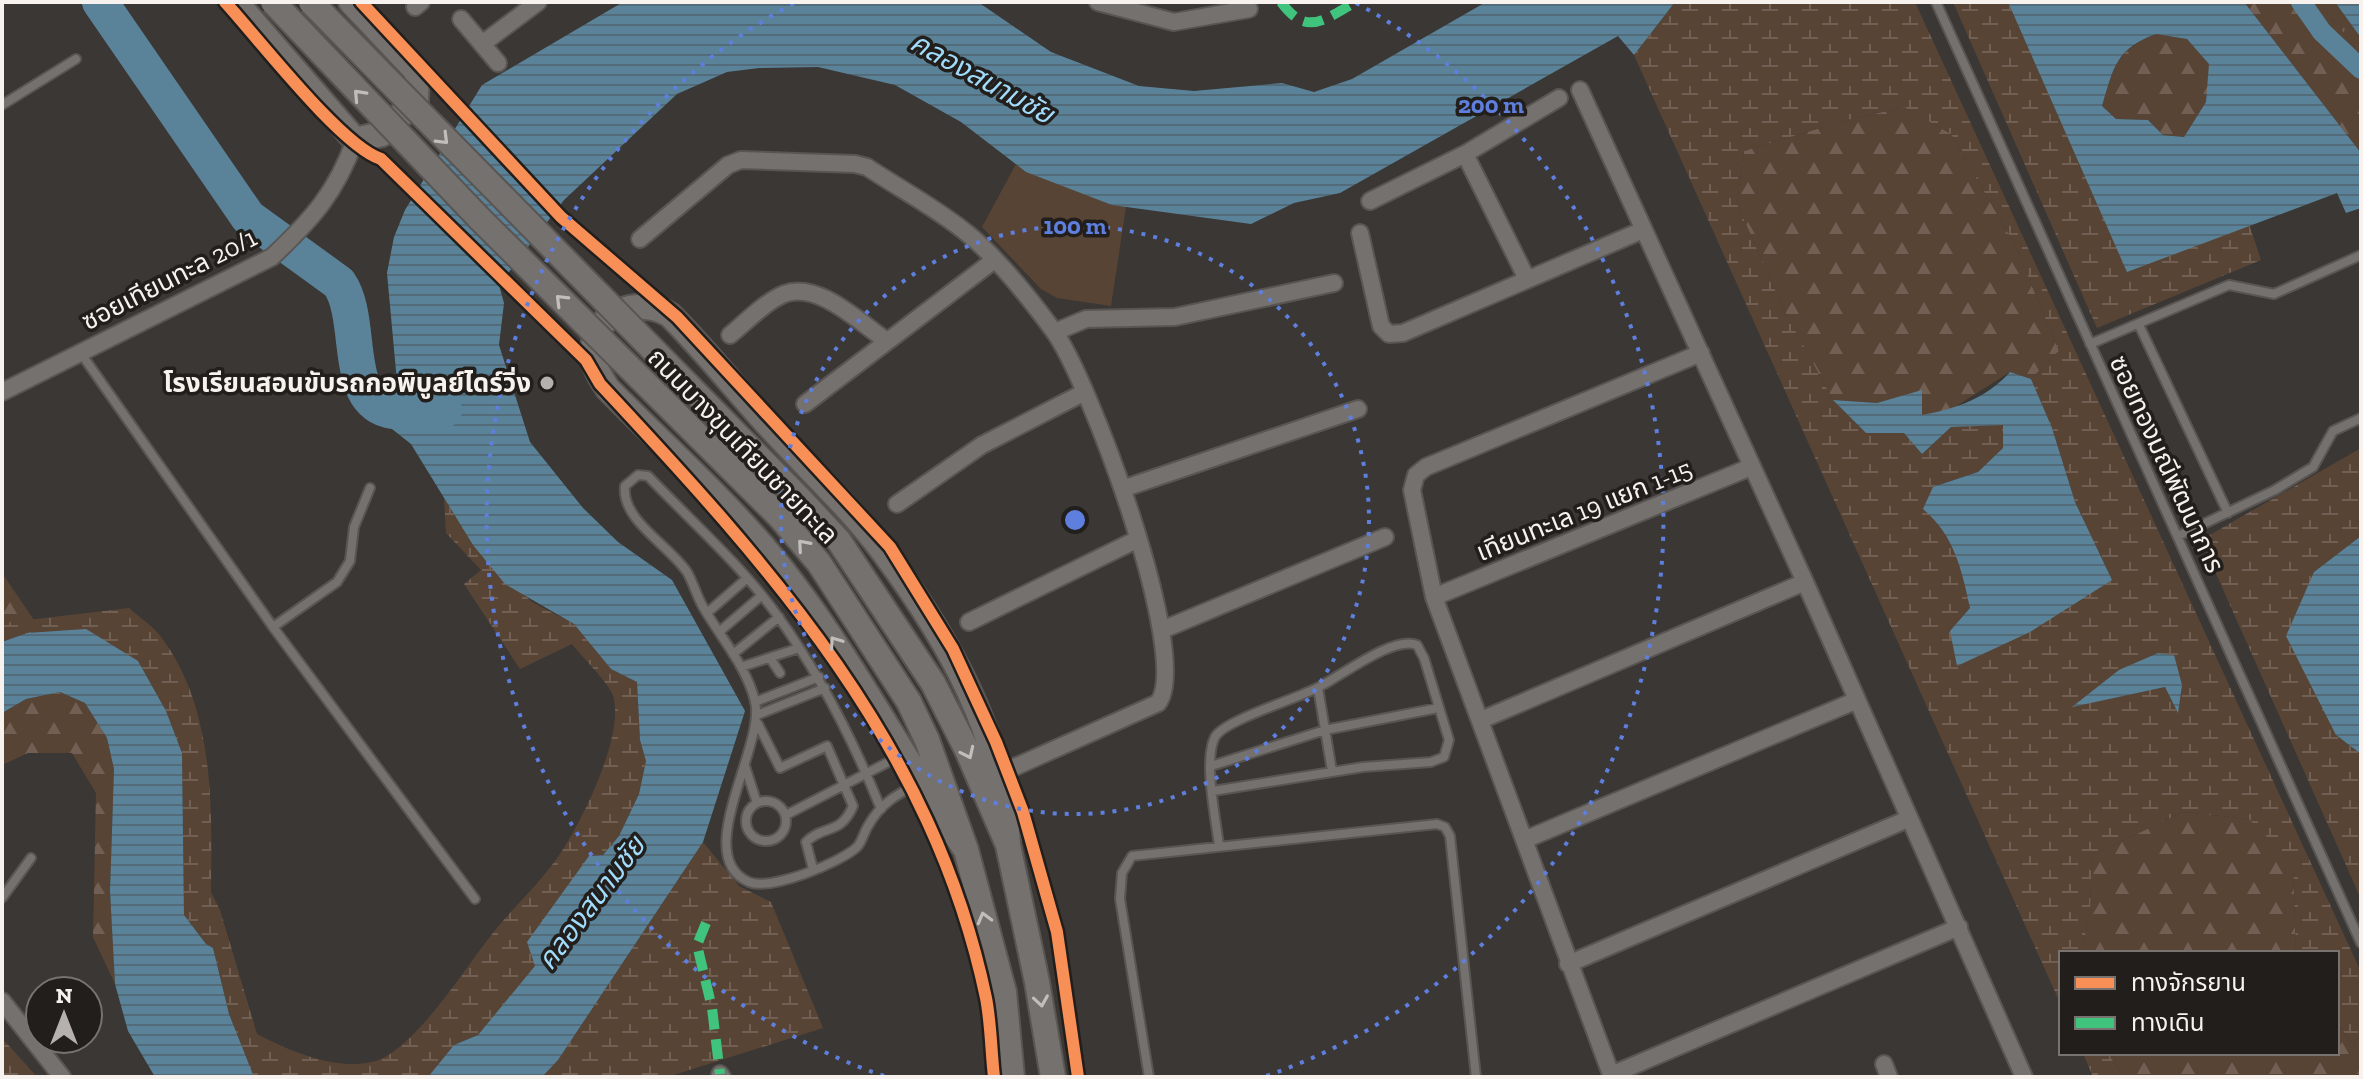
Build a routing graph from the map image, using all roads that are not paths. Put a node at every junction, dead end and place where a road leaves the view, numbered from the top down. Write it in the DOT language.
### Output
graph roads {
  1 [pos="236,2"];
  2 [pos="273,2"];
  3 [pos="311,2"];
  4 [pos="351,2"];
  5 [pos="538,2"];
  6 [pos="1098,2"];
  7 [pos="1936,2"];
  8 [pos="1249,9"];
  9 [pos="461,19"];
  10 [pos="482,44"];
  11 [pos="76,59"];
  12 [pos="498,63"];
  13 [pos="1580,90"];
  14 [pos="1559,98"];
  15 [pos="2,105"];
  16 [pos="355,140"];
  17 [pos="1465,154"];
  18 [pos="1370,201"];
  19 [pos="1643,230"];
  20 [pos="1360,233"];
  21 [pos="640,239"];
  22 [pos="2361,255"];
  23 [pos="993,261"];
  24 [pos="1527,279"];
  25 [pos="1334,283"];
  26 [pos="2139,325"];
  27 [pos="1055,332"];
  28 [pos="730,335"];
  29 [pos="887,341"];
  30 [pos="2090,344"];
  31 [pos="80,351"];
  32 [pos="1701,353"];
  33 [pos="2,392"];
  34 [pos="1083,393"];
  35 [pos="805,404"];
  36 [pos="1358,409"];
  37 [pos="2361,418"];
  38 [pos="1751,467"];
  39 [pos="370,488"];
  40 [pos="1125,488"];
  41 [pos="897,504"];
  42 [pos="2228,513"];
  43 [pos="2178,536"];
  44 [pos="1385,537"];
  45 [pos="1138,539"];
  46 [pos="745,580"];
  47 [pos="1805,582"];
  48 [pos="761,596"];
  49 [pos="1434,597"];
  50 [pos="707,613"];
  51 [pos="779,617"];
  52 [pos="969,622"];
  53 [pos="273,627"];
  54 [pos="1162,630"];
  55 [pos="719,632"];
  56 [pos="799,648"];
  57 [pos="733,654"];
  58 [pos="770,658"];
  59 [pos="741,667"];
  60 [pos="780,673"];
  61 [pos="819,677"];
  62 [pos="825,688"];
  63 [pos="1318,688"];
  64 [pos="1855,701"];
  65 [pos="755,702"];
  66 [pos="1438,708"];
  67 [pos="757,719"];
  68 [pos="1481,720"];
  69 [pos="1325,730"];
  70 [pos="902,755"];
  71 [pos="745,765"];
  72 [pos="1211,766"];
  73 [pos="1332,771"];
  74 [pos="999,774"];
  75 [pos="867,775"];
  76 [pos="919,784"];
  77 [pos="846,786"];
  78 [pos="1213,791"];
  79 [pos="757,803"];
  80 [pos="881,809"];
  81 [pos="786,815"];
  82 [pos="1908,819"];
  83 [pos="746,824"];
  84 [pos="727,831"];
  85 [pos="1524,840"];
  86 [pos="1008,845"];
  87 [pos="1219,846"];
  88 [pos="966,850"];
  89 [pos="31,858"];
  90 [pos="813,869"];
  91 [pos="2,898"];
  92 [pos="475,899"];
  93 [pos="1959,927"];
  94 [pos="2361,943"];
  95 [pos="1568,964"];
  96 [pos="2,1001"];
  97 [pos="1611,1076"];
  98 [pos="62,1077"];
  99 [pos="1012,1077"];
  100 [pos="1053,1077"];
  101 [pos="1149,1077"];
  102 [pos="1476,1077"];
  103 [pos="2024,1077"];
  1 -- 16 [label="main road"];
  88 -- 2 [label="main road, ถนนบางขุนเทียนชายทะเล, one-way, bridge"];
  3 -- 86 [label="main road, ถนนบางขุนเทียนชายทะเล, one-way, bridge"];
  4 -- 16 [label="main road"];
  5 -- 10 [label="street"];
  6 -- 8 [label="street"];
  7 -- 30 [label="lane, ซอยทองมณีพัฒนาการ"];
  9 -- 10 [label="street"];
  10 -- 12 [label="street"];
  11 -- 15 [label="lane"];
  13 -- 19 [label="street"];
  14 -- 17 [label="street"];
  16 -- 31 [label="street, ซอยเทียนทะล 20/1"];
  17 -- 18 [label="street"];
  17 -- 24 [label="street"];
  19 -- 24 [label="street"];
  19 -- 32 [label="street"];
  20 -- 24 [label="street"];
  21 -- 23 [label="street"];
  22 -- 26 [label="lane"];
  23 -- 27 [label="street"];
  23 -- 29 [label="street"];
  25 -- 27 [label="street"];
  26 -- 30 [label="lane"];
  26 -- 42 [label="lane"];
  27 -- 34 [label="street"];
  28 -- 29 [label="street"];
  29 -- 35 [label="street"];
  30 -- 43 [label="lane, ซอยทองมณีพัฒนาการ"];
  31 -- 33 [label="street, ซอยเทียนทะล 20/1"];
  31 -- 53 [label="lane"];
  32 -- 38 [label="street"];
  32 -- 49 [label="street"];
  34 -- 40 [label="street"];
  34 -- 41 [label="street"];
  36 -- 40 [label="street"];
  37 -- 42 [label="lane"];
  38 -- 47 [label="street"];
  38 -- 49 [label="street, เทียนทะเล 19 แยก 1-15"];
  39 -- 53 [label="lane"];
  40 -- 45 [label="street"];
  42 -- 43 [label="lane"];
  43 -- 94 [label="lane, ซอยทองมณีพัฒนาการ"];
  44 -- 54 [label="street"];
  45 -- 52 [label="street"];
  45 -- 54 [label="street"];
  46 -- 48 [label="lane"];
  46 -- 50 [label="lane"];
  46 -- 50 [label="lane"];
  47 -- 64 [label="street"];
  47 -- 68 [label="street"];
  48 -- 51 [label="lane"];
  48 -- 55 [label="lane"];
  49 -- 68 [label="street"];
  50 -- 55 [label="lane"];
  51 -- 56 [label="lane"];
  51 -- 57 [label="lane"];
  53 -- 92 [label="lane"];
  54 -- 74 [label="street"];
  55 -- 57 [label="lane"];
  56 -- 58 [label="lane"];
  56 -- 61 [label="lane"];
  57 -- 59 [label="lane"];
  58 -- 59 [label="lane"];
  58 -- 60 [label="lane"];
  59 -- 65 [label="lane"];
  61 -- 62 [label="lane"];
  61 -- 65 [label="lane"];
  62 -- 67 [label="lane"];
  62 -- 75 [label="lane"];
  63 -- 66 [label="lane"];
  63 -- 69 [label="lane"];
  63 -- 72 [label="lane"];
  64 -- 82 [label="street"];
  64 -- 85 [label="street"];
  65 -- 67 [label="lane"];
  66 -- 69 [label="lane"];
  66 -- 73 [label="lane"];
  67 -- 71 [label="lane"];
  67 -- 77 [label="lane"];
  68 -- 85 [label="street"];
  69 -- 72 [label="lane"];
  69 -- 73 [label="lane"];
  70 -- 74 [label="main road, one-way"];
  70 -- 75 [label="lane"];
  70 -- 76 [label="main road"];
  71 -- 79 [label="lane"];
  71 -- 84 [label="lane"];
  72 -- 78 [label="lane"];
  73 -- 78 [label="lane"];
  74 -- 86 [label="main road"];
  75 -- 77 [label="lane"];
  75 -- 80 [label="lane"];
  76 -- 80 [label="lane"];
  76 -- 88 [label="main road"];
  77 -- 81 [label="lane"];
  77 -- 90 [label="lane"];
  78 -- 87 [label="lane"];
  79 -- 81 [label="lane"];
  79 -- 83 [label="lane"];
  80 -- 90 [label="lane"];
  81 -- 83 [label="lane"];
  82 -- 93 [label="street"];
  82 -- 95 [label="street"];
  83 -- 84 [label="lane"];
  84 -- 90 [label="lane"];
  85 -- 95 [label="street"];
  86 -- 100 [label="main road, ถนนบางขุนเทียนชายทะเล, one-way"];
  87 -- 101 [label="lane"];
  87 -- 102 [label="lane"];
  99 -- 88 [label="main road, ถนนบางขุนเทียนชายทะเล, one-way"];
  89 -- 91 [label="lane"];
  93 -- 97 [label="street"];
  93 -- 103 [label="street"];
  95 -- 97 [label="street"];
  96 -- 98 [label="street"];
}
